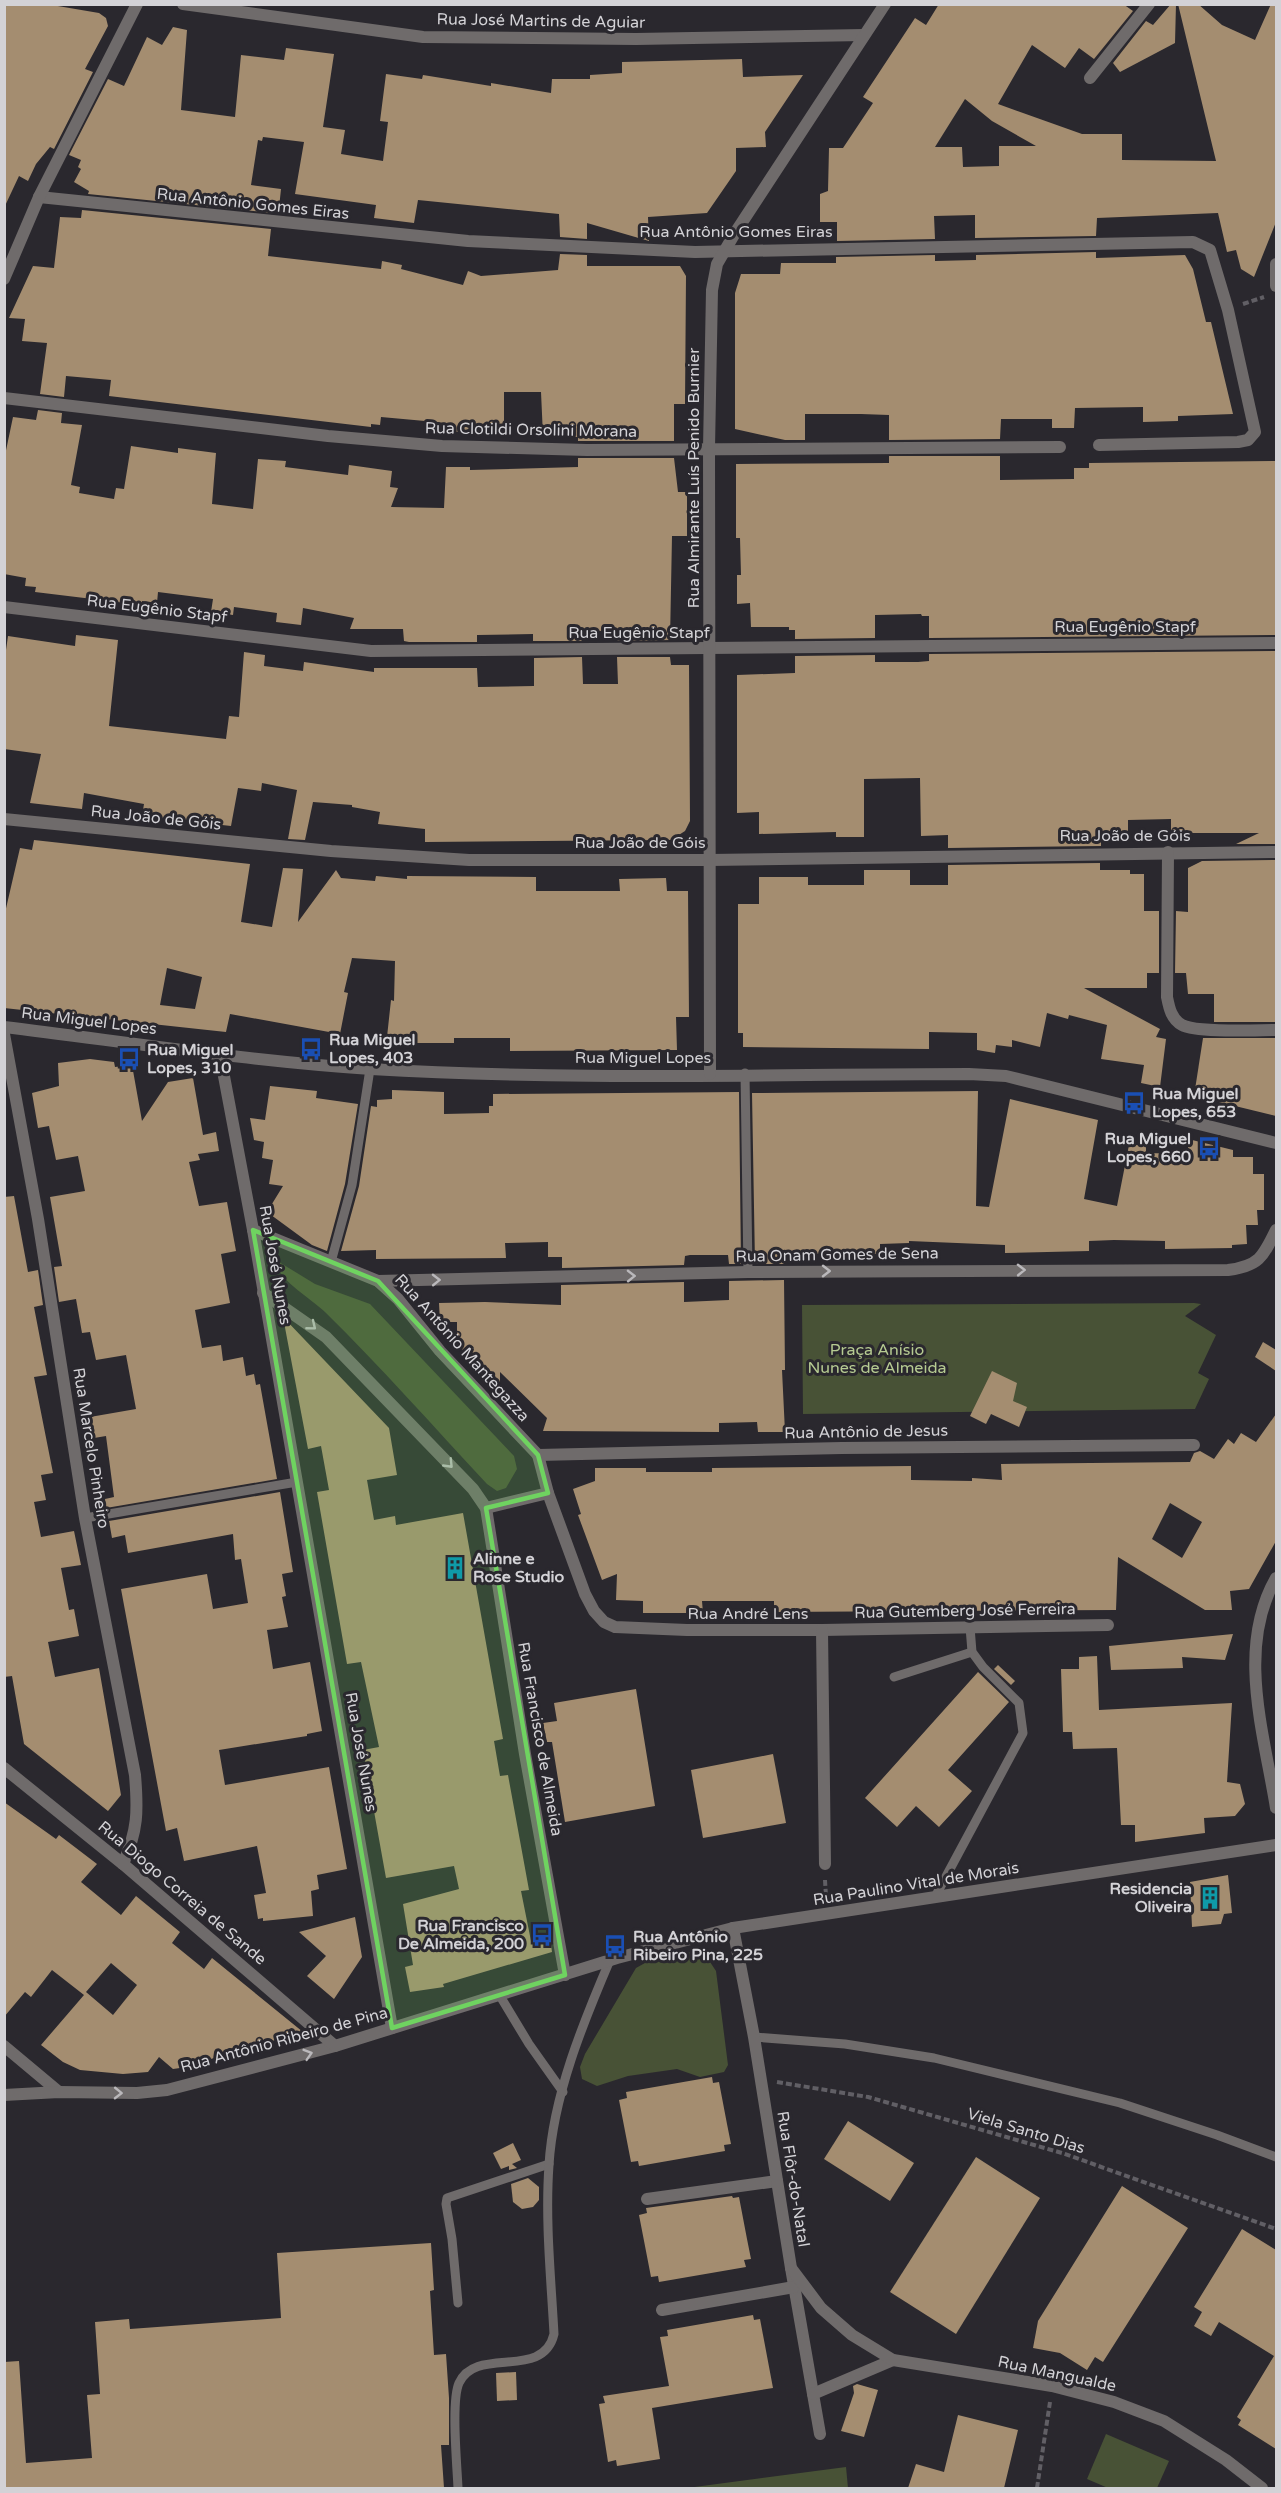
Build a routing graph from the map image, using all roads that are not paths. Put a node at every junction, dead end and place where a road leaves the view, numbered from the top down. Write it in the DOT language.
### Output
graph roads {
  1 [pos="136,4"];
  2 [pos="183,4"];
  3 [pos="885,4"];
  4 [pos="1149,4"];
  5 [pos="864,35"];
  6 [pos="1090,78"];
  7 [pos="39,197"];
  8 [pos="724,251"];
  9 [pos="1276,264"];
  10 [pos="4,279"];
  11 [pos="1276,286"];
  12 [pos="4,398"];
  13 [pos="1099,445"];
  14 [pos="1060,447"];
  15 [pos="709,448"];
  16 [pos="4,607"];
  17 [pos="1276,643"];
  18 [pos="709,650"];
  19 [pos="4,819"];
  20 [pos="1168,852"];
  21 [pos="1276,852"];
  22 [pos="710,860"];
  23 [pos="4,1027"];
  24 [pos="1276,1030"];
  25 [pos="4,1034"];
  26 [pos="220,1054"];
  27 [pos="370,1069"];
  28 [pos="745,1073"];
  29 [pos="710,1074"];
  30 [pos="1276,1143"];
  31 [pos="253,1230"];
  32 [pos="1276,1230"];
  33 [pos="331,1262"];
  34 [pos="748,1272"];
  35 [pos="378,1281"];
  36 [pos="263,1293"];
  37 [pos="1194,1445"];
  38 [pos="538,1455"];
  39 [pos="297,1482"];
  40 [pos="548,1493"];
  41 [pos="486,1508"];
  42 [pos="85,1518"];
  43 [pos="1276,1578"];
  44 [pos="1108,1625"];
  45 [pos="970,1627"];
  46 [pos="822,1630"];
  47 [pos="972,1652"];
  48 [pos="894,1677"];
  49 [pos="4,1768"];
  50 [pos="1276,1808"];
  51 [pos="1276,1845"];
  52 [pos="123,1864"];
  53 [pos="825,1864"];
  54 [pos="935,1897"];
  55 [pos="733,1928"];
  56 [pos="610,1960"];
  57 [pos="565,1975"];
  58 [pos="500,1996"];
  59 [pos="392,2028"];
  60 [pos="754,2037"];
  61 [pos="4,2046"];
  62 [pos="336,2046"];
  63 [pos="59,2092"];
  64 [pos="563,2092"];
  65 [pos="4,2095"];
  66 [pos="1276,2157"];
  67 [pos="549,2164"];
  68 [pos="777,2181"];
  69 [pos="647,2199"];
  70 [pos="790,2268"];
  71 [pos="794,2288"];
  72 [pos="458,2303"];
  73 [pos="662,2310"];
  74 [pos="893,2360"];
  75 [pos="813,2394"];
  76 [pos="820,2434"];
  77 [pos="458,2488"];
  78 [pos="1262,2488"];
  1 -- 7 [label="street"];
  2 -- 5 [label="street, Rua José Martins de Aguiar"];
  3 -- 5 [label="street, Rua Almirante Luís Penido Burnier"];
  4 -- 6 [label="street"];
  5 -- 8 [label="street, Rua Almirante Luís Penido Burnier"];
  7 -- 8 [label="street, Rua Antônio Gomes Eiras"];
  7 -- 10 [label="street"];
  8 -- 13 [label="street, Rua Antônio Gomes Eiras"];
  8 -- 15 [label="street, Rua Almirante Luís Penido Burnier"];
  9 -- 11 [label="street"];
  12 -- 15 [label="street, Rua Clotildi Orsolini Morana"];
  14 -- 15 [label="street, Rua Clotildi Orsolini Morana"];
  15 -- 18 [label="street, Rua Almirante Luís Penido Burnier"];
  16 -- 18 [label="street, Rua Eugênio Stapf"];
  17 -- 18 [label="street, Rua Eugênio Stapf"];
  18 -- 22 [label="street, Rua Almirante Luís Penido Burnier"];
  19 -- 22 [label="street, Rua João de Góis"];
  20 -- 21 [label="street, Rua João de Góis"];
  20 -- 22 [label="street, Rua João de Góis"];
  20 -- 24 [label="street"];
  22 -- 29 [label="street, Rua Almirante Luís Penido Burnier"];
  23 -- 26 [label="street, Rua Miguel Lopes"];
  25 -- 42 [label="street, Rua Marcelo Pinheiro"];
  26 -- 27 [label="street, Rua Miguel Lopes"];
  26 -- 31 [label="street, Rua José Nunes"];
  27 -- 29 [label="street, Rua Miguel Lopes"];
  27 -- 33 [label="lane"];
  28 -- 29 [label="street, Rua Miguel Lopes"];
  28 -- 30 [label="street, Rua Miguel Lopes"];
  28 -- 34 [label="lane"];
  31 -- 33 [label="street, Rua Antônio Mantegazza"];
  31 -- 36 [label="street, Rua José Nunes"];
  34 -- 32 [label="street, Rua Onam Gomes de Sena, one-way"];
  33 -- 35 [label="street, Rua Antônio Mantegazza"];
  35 -- 34 [label="street, Rua Onam Gomes de Sena, one-way"];
  35 -- 38 [label="street, Rua Antônio Mantegazza"];
  36 -- 39 [label="street, Rua José Nunes"];
  36 -- 41 [label="street, Rua Francisco de Almeida, one-way"];
  37 -- 38 [label="street, Rua Antônio de Jesus"];
  38 -- 40 [label="street, Rua Antônio Mantegazza"];
  39 -- 42 [label="lane"];
  39 -- 59 [label="street, Rua José Nunes"];
  40 -- 41 [label="street"];
  40 -- 46 [label="street, Rua André Lens"];
  41 -- 57 [label="street, Rua Francisco de Almeida"];
  42 -- 52 [label="street, Rua Marcelo Pinheiro"];
  43 -- 50 [label="street"];
  44 -- 45 [label="street, Rua Gutemberg José Ferreira"];
  45 -- 46 [label="street, Rua Gutemberg José Ferreira"];
  45 -- 47 [label="lane"];
  46 -- 53 [label="street, Rua André Lens"];
  47 -- 48 [label="lane"];
  47 -- 54 [label="lane"];
  49 -- 52 [label="street, Rua Diogo Correia de Sande"];
  51 -- 54 [label="street, Rua Paulino Vital de Morais"];
  52 -- 62 [label="street, Rua Diogo Correia de Sande"];
  54 -- 55 [label="street, Rua Paulino Vital de Morais"];
  55 -- 56 [label="street, Rua Paulino Vital de Morais"];
  55 -- 60 [label="street, Rua Flôr-do-Natal"];
  56 -- 57 [label="street, Rua Paulino Vital de Morais"];
  56 -- 64 [label="lane"];
  57 -- 58 [label="street, Rua Antônio Ribeiro de Pina"];
  58 -- 59 [label="street, Rua Antônio Ribeiro de Pina"];
  58 -- 64 [label="lane"];
  59 -- 62 [label="street, Rua Antônio Ribeiro de Pina"];
  60 -- 66 [label="lane"];
  60 -- 68 [label="street, Rua Flôr-do-Natal"];
  61 -- 63 [label="street"];
  63 -- 62 [label="street, Rua Antônio Ribeiro de Pina, one-way"];
  63 -- 65 [label="street, Rua Antônio Ribeiro de Pina"];
  64 -- 67 [label="lane"];
  67 -- 72 [label="lane"];
  67 -- 77 [label="lane"];
  68 -- 69 [label="street"];
  68 -- 70 [label="street, Rua Flôr-do-Natal"];
  70 -- 71 [label="street, Rua Flôr-do-Natal"];
  70 -- 74 [label="street, Rua Mangualde"];
  71 -- 73 [label="street"];
  71 -- 75 [label="street, Rua Flôr-do-Natal"];
  74 -- 75 [label="street"];
  74 -- 78 [label="street, Rua Mangualde"];
  75 -- 76 [label="street, Rua Flôr-do-Natal"];
}
